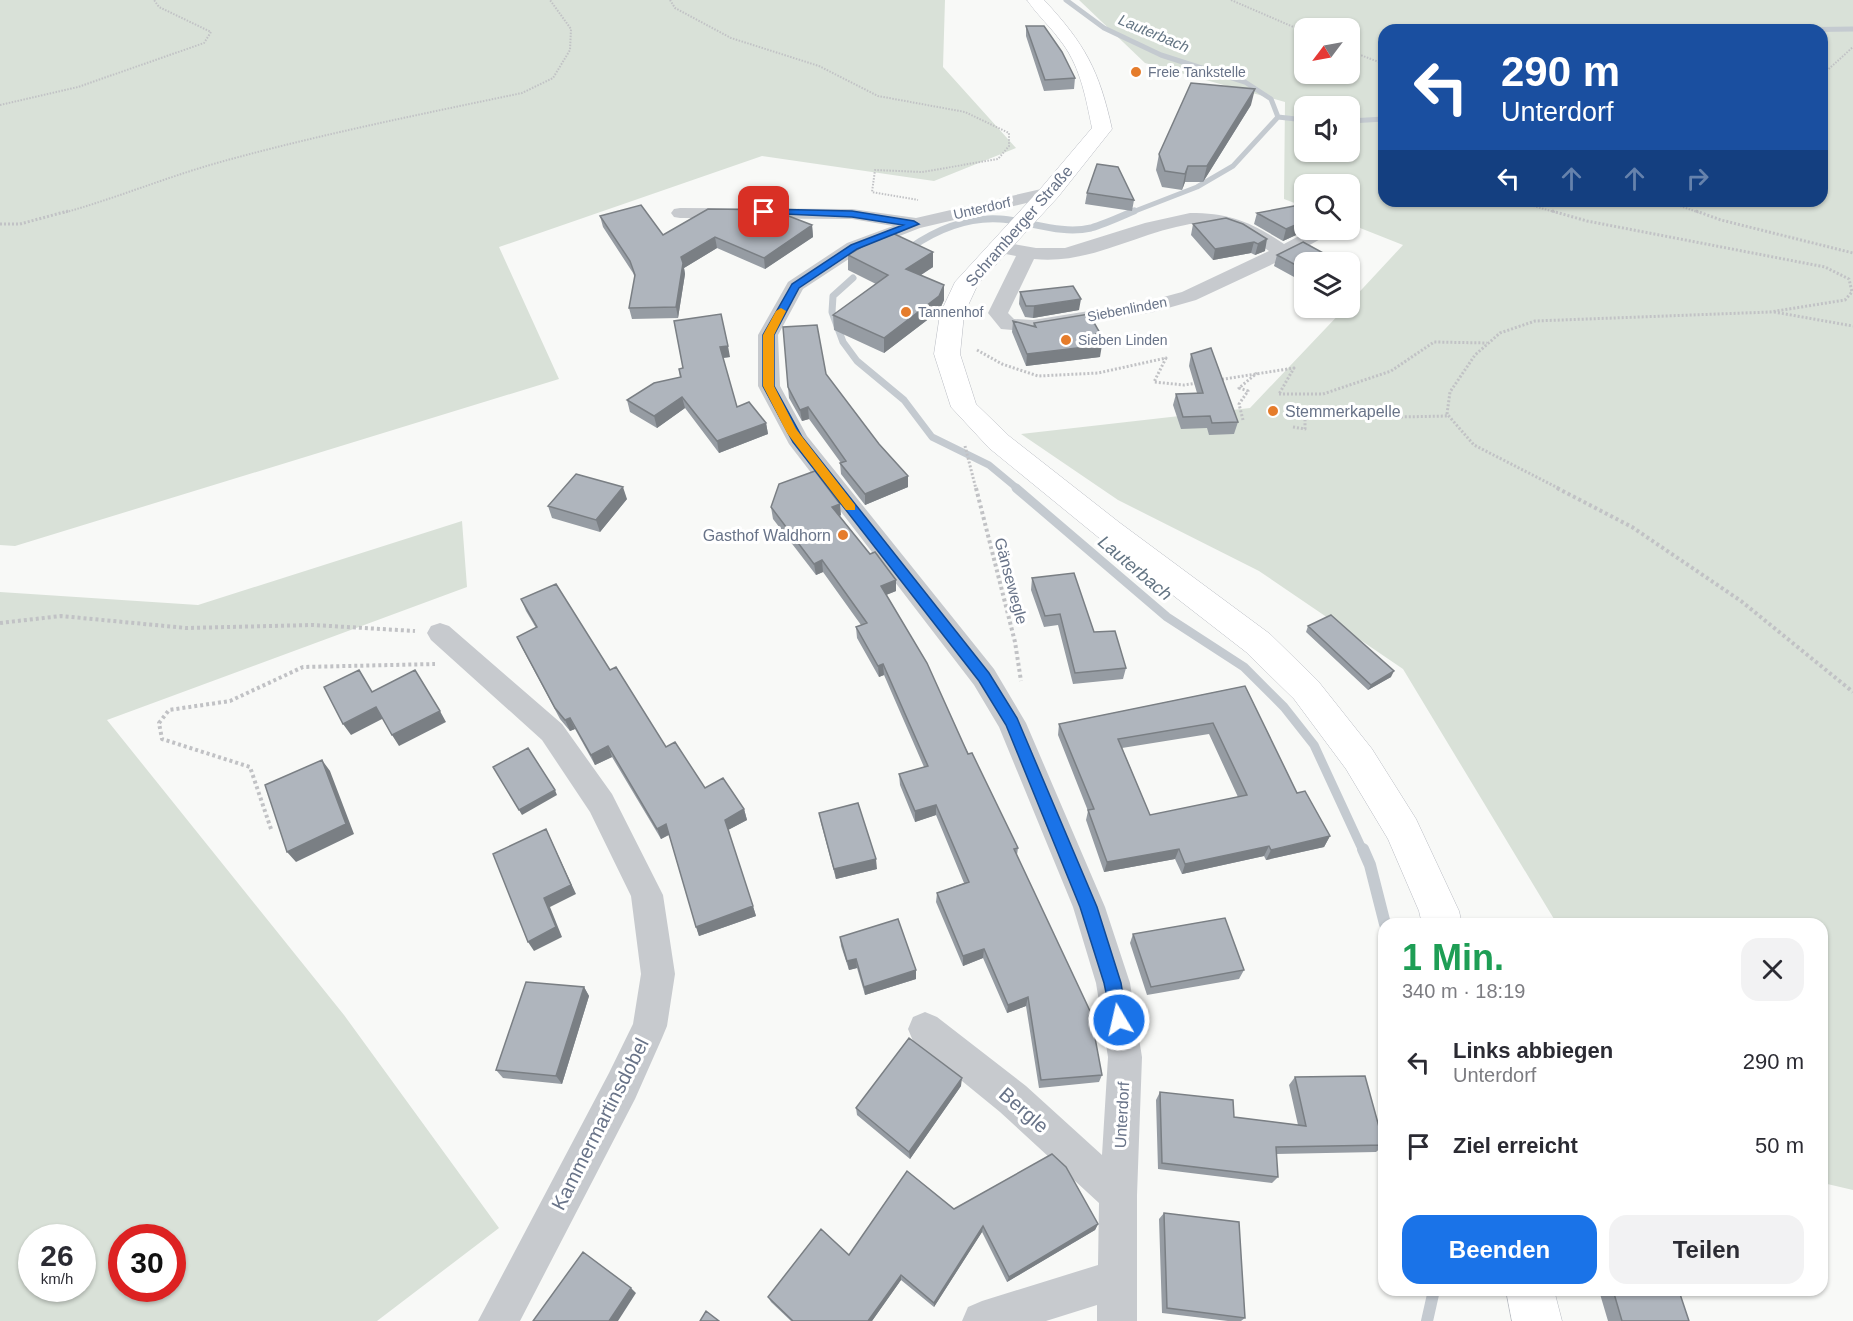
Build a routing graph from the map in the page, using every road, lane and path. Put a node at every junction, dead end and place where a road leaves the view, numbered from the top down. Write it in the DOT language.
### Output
graph roads {
  1 [pos="153,0"];
  2 [pos="550,0"];
  3 [pos="670,0"];
  4 [pos="1035,0"];
  5 [pos="1231,0"];
  6 [pos="1294,27"];
  7 [pos="1853,47"];
  8 [pos="1360,55"];
  9 [pos="1378,62"];
  10 [pos="1828,70"];
  11 [pos="0,105"];
  12 [pos="1050,192"];
  13 [pos="1537,207"];
  14 [pos="1683,207"];
  15 [pos="916,212"];
  16 [pos="680,213"];
  17 [pos="0,224"];
  18 [pos="1016,236"];
  19 [pos="1304,240"];
  20 [pos="1283,252"];
  21 [pos="1853,253"];
  22 [pos="1770,312"];
  23 [pos="1853,326"];
  24 [pos="949,335"];
  25 [pos="1488,343"];
  26 [pos="1257,372"];
  27 [pos="1212,381"];
  28 [pos="1203,382"];
  29 [pos="1449,416"];
  30 [pos="1243,420"];
  31 [pos="1293,427"];
  32 [pos="965,445"];
  33 [pos="0,623"];
  34 [pos="440,633"];
  35 [pos="468,657"];
  36 [pos="1853,692"];
  37 [pos="1012,723"];
  38 [pos="271,829"];
  39 [pos="1441,918"];
  40 [pos="925,1029"];
  41 [pos="1118,1195"];
  42 [pos="1117,1279"];
  43 [pos="1531,1296"];
  44 [pos="498,1321"];
  45 [pos="982,1321"];
  46 [pos="1118,1321"];
  47 [pos="1537,1321"];
  1 -- 11 [label="path"];
  2 -- 17 [label="path"];
  3 -- 15 [label="path"];
  4 -- 12 [label="main road, Schramberger Straße"];
  5 -- 6 [label="path"];
  7 -- 10 [label="path"];
  8 -- 9 [label="path"];
  12 -- 15 [label="street, Unterdorf"];
  12 -- 18 [label="main road, Schramberger Straße"];
  13 -- 22 [label="path"];
  14 -- 21 [label="path"];
  15 -- 16 [label="street, Unterdorf"];
  15 -- 37 [label="street, Unterdorf"];
  18 -- 20 [label="street"];
  18 -- 20 [label="street, Siebenlinden"];
  18 -- 24 [label="main road, Schramberger Straße"];
  19 -- 20 [label="street, Siebenlinden"];
  22 -- 23 [label="path"];
  22 -- 25 [label="path"];
  24 -- 28 [label="path"];
  24 -- 39 [label="main road, Schramberger Straße"];
  25 -- 26 [label="path"];
  25 -- 29 [label="path"];
  26 -- 27 [label="path"];
  26 -- 30 [label="path"];
  29 -- 31 [label="path"];
  29 -- 36 [label="path"];
  32 -- 37 [label="path, Gänsewegle"];
  33 -- 34 [label="path"];
  34 -- 35 [label="street, Kammermartinsdobel"];
  35 -- 38 [label="path"];
  35 -- 44 [label="street, Kammermartinsdobel"];
  37 -- 41 [label="street, Unterdorf"];
  40 -- 41 [label="street, Bergle"];
  41 -- 42 [label="street, Unterdorf"];
  42 -- 45 [label="street"];
  42 -- 46 [label="street, Unterdorf"];
  43 -- 47 [label="main road"];
}
